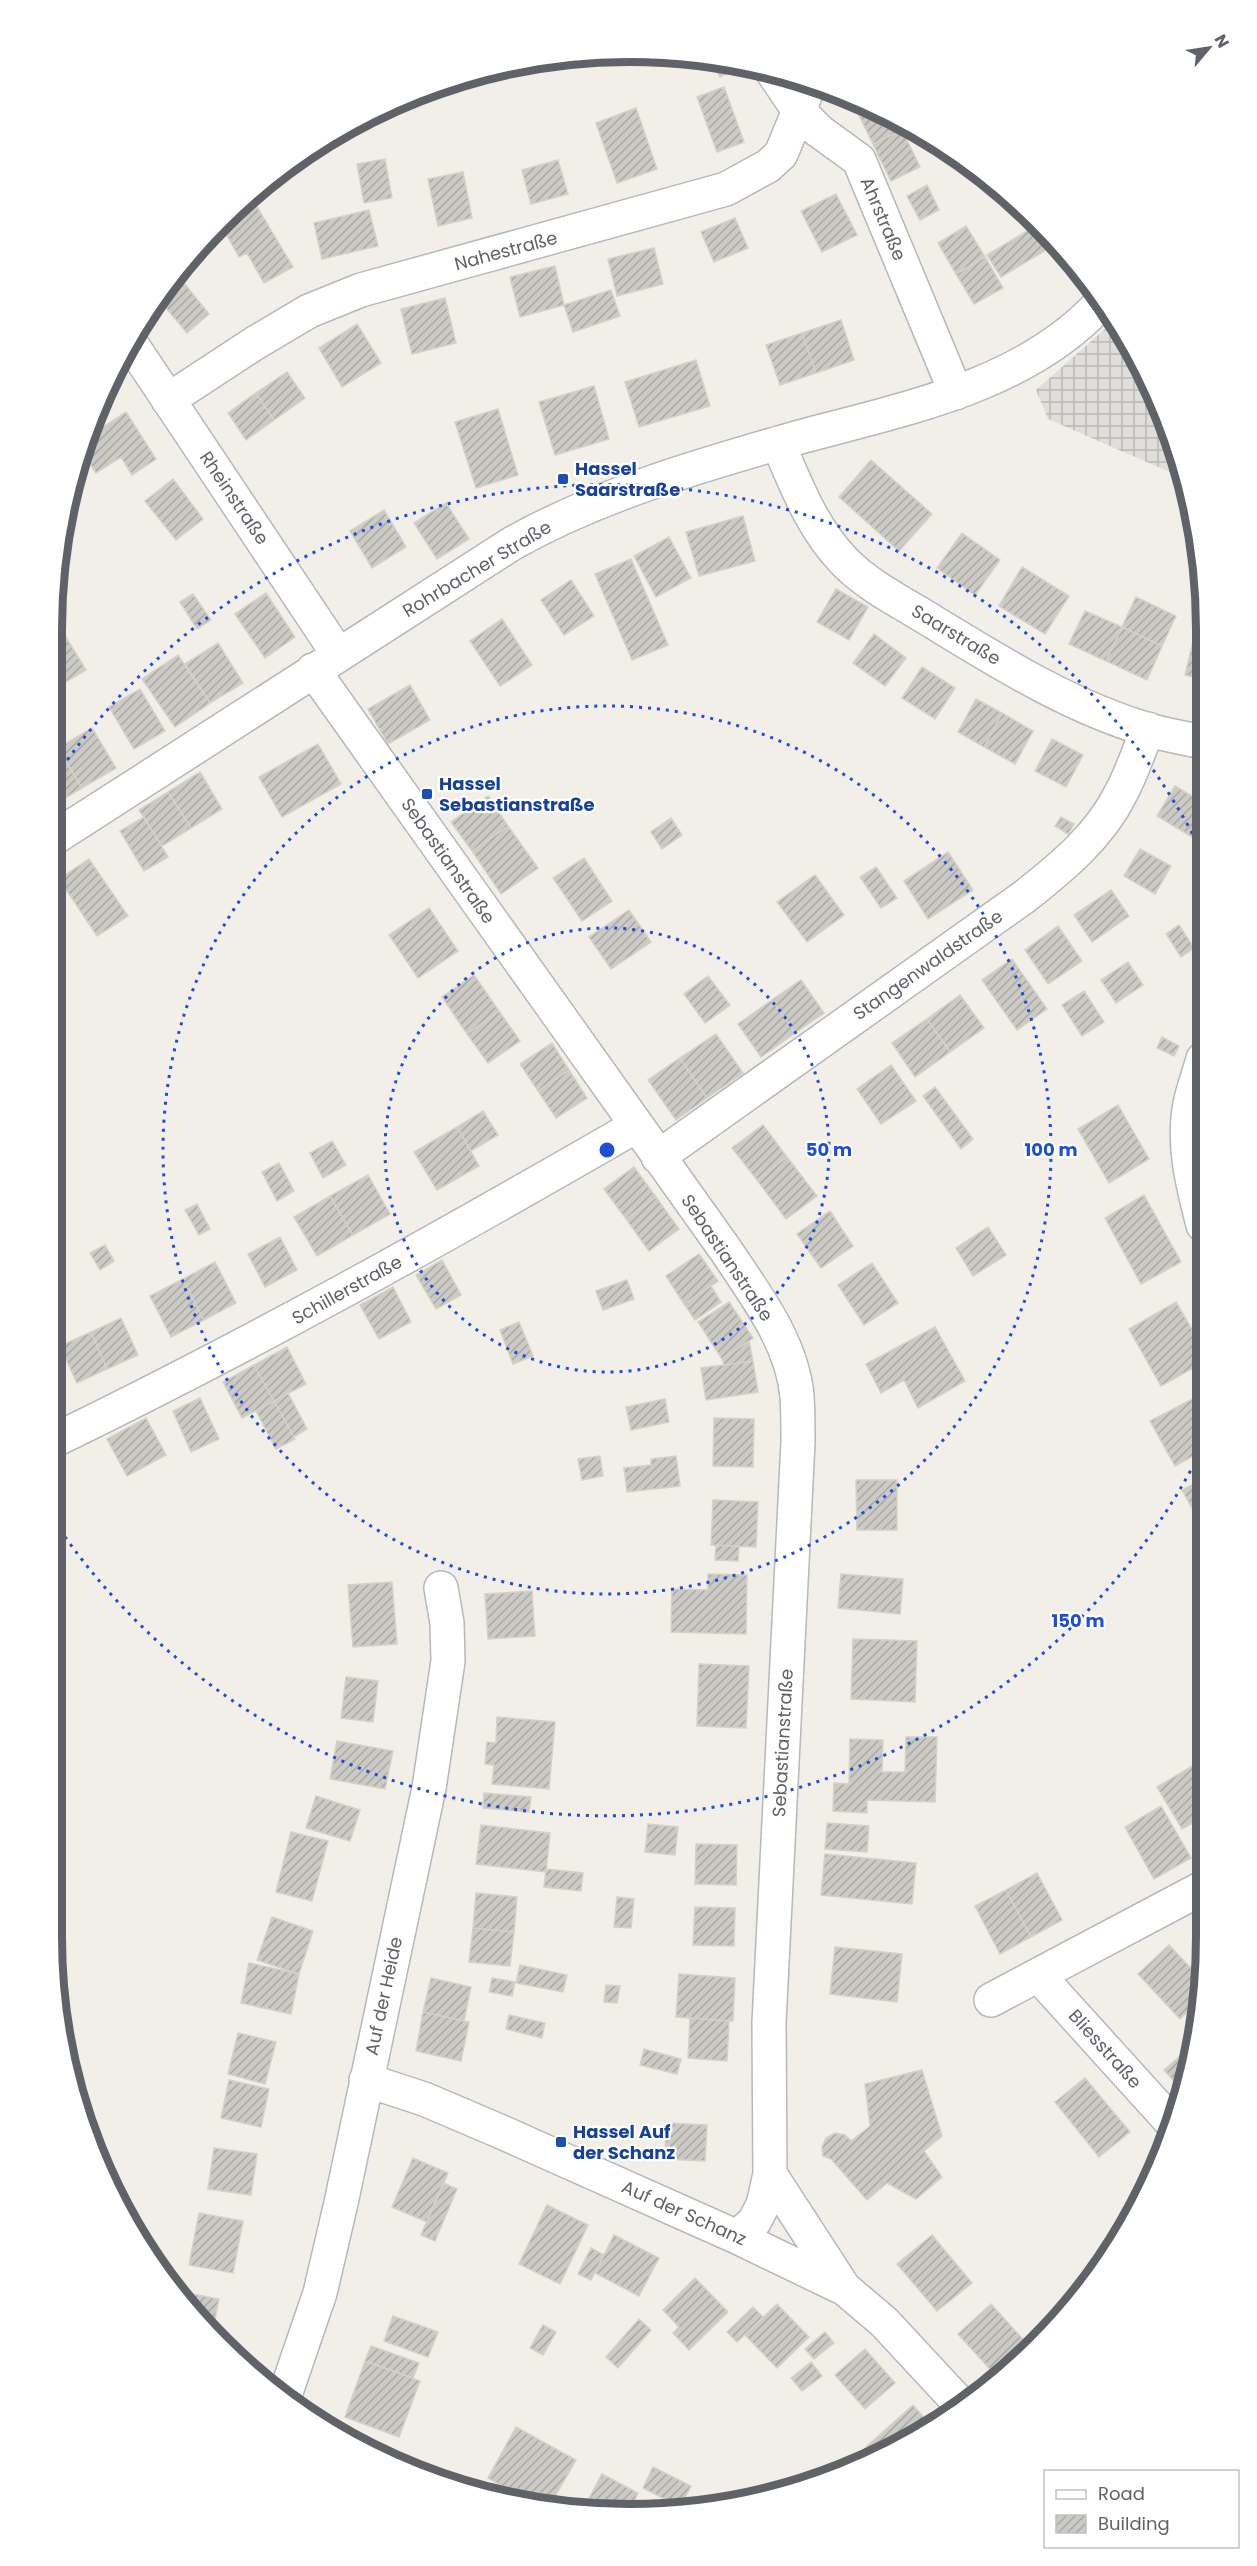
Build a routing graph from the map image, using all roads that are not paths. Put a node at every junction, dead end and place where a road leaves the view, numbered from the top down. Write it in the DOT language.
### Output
graph roads {
  1 [pos="791,86"];
  2 [pos="806,98"];
  3 [pos="1096,307"];
  4 [pos="135,349"];
  5 [pos="956,393"];
  6 [pos="168,400"];
  7 [pos="778,443"];
  8 [pos="326,662"];
  9 [pos="1148,729"];
  10 [pos="1196,741"];
  11 [pos="62,833"];
  12 [pos="1196,1084"];
  13 [pos="636,1126"];
  14 [pos="658,1157"];
  15 [pos="1196,1196"];
  16 [pos="62,1436"];
  17 [pos="441,1588"];
  18 [pos="1196,1891"];
  19 [pos="1038,1975"];
  20 [pos="991,2000"];
  21 [pos="366,2080"];
  22 [pos="1166,2116"];
  23 [pos="770,2174"];
  24 [pos="737,2237"];
  25 [pos="845,2289"];
  26 [pos="287,2390"];
  27 [pos="956,2400"];
  1 -- 2 [label="street, Ahrstraße"];
  2 -- 5 [label="street, Ahrstraße"];
  2 -- 6 [label="street, Nahestraße"];
  3 -- 5 [label="street, Rohrbacher Straße"];
  4 -- 6 [label="street, Rheinstraße"];
  5 -- 7 [label="street, Rohrbacher Straße"];
  6 -- 8 [label="street, Rheinstraße"];
  7 -- 8 [label="street, Rohrbacher Straße"];
  7 -- 9 [label="street, Saarstraße"];
  8 -- 11 [label="street, Rohrbacher Straße"];
  8 -- 13 [label="street, Sebastianstraße"];
  9 -- 10 [label="street, Saarstraße"];
  9 -- 14 [label="street, Stangenwaldstraße"];
  12 -- 15 [label="street"];
  13 -- 14 [label="street, Sebastianstraße"];
  13 -- 16 [label="street, Schillerstraße"];
  14 -- 23 [label="street, Sebastianstraße"];
  17 -- 21 [label="street, Auf der Heide"];
  18 -- 19 [label="street"];
  19 -- 20 [label="street"];
  19 -- 22 [label="street, Bliesstraße"];
  21 -- 24 [label="street, Auf der Schanz"];
  21 -- 26 [label="street, Auf der Heide"];
  23 -- 24 [label="street, Sebastianstraße"];
  23 -- 25 [label="street"];
  24 -- 25 [label="street, Auf der Schanz"];
  25 -- 27 [label="street, Auf der Schanz"];
}
